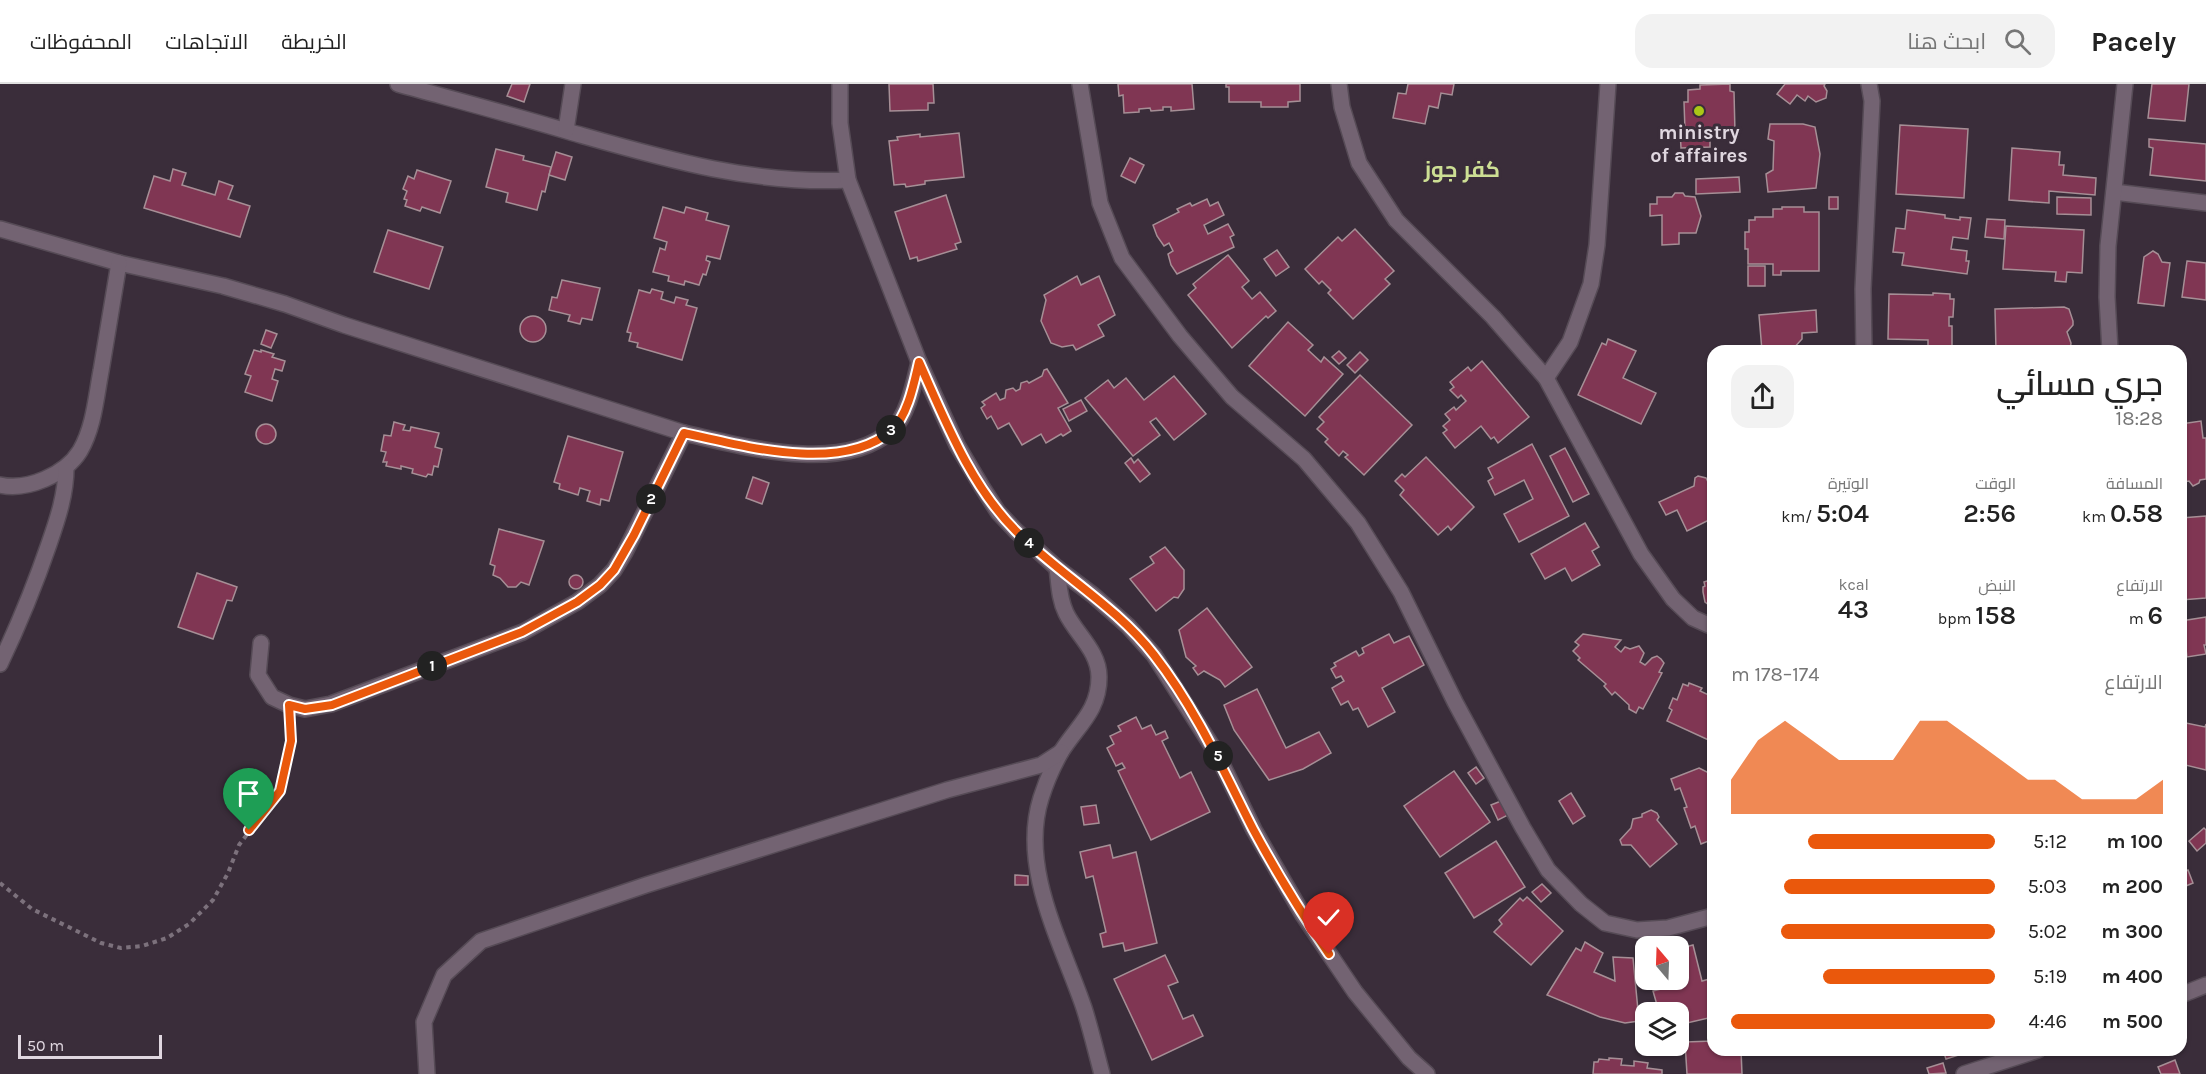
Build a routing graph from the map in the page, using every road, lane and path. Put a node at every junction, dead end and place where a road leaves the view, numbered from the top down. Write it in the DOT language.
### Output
graph roads {
  1 [pos="398,84"];
  2 [pos="573,84"];
  3 [pos="840,84"];
  4 [pos="1080,84"];
  5 [pos="1339,84"];
  6 [pos="1608,84"];
  7 [pos="1869,84"];
  8 [pos="2125,84"];
  9 [pos="566,130"];
  10 [pos="848,180"];
  11 [pos="2114,192"];
  12 [pos="2206,203"];
  13 [pos="0,229"];
  14 [pos="119,262"];
  15 [pos="1864,345"];
  16 [pos="2110,345"];
  17 [pos="919,362"];
  18 [pos="1546,378"];
  19 [pos="684,433"];
  20 [pos="66,467"];
  21 [pos="0,485"];
  22 [pos="1057,568"];
  23 [pos="1707,624"];
  24 [pos="261,643"];
  25 [pos="0,664"];
  26 [pos="289,705"];
  27 [pos="1061,752"];
  28 [pos="0,883"];
  29 [pos="1707,918"];
  30 [pos="2206,985"];
  31 [pos="2187,993"];
  32 [pos="2020,1056"];
  33 [pos="427,1074"];
  34 [pos="1102,1074"];
  35 [pos="1427,1074"];
  36 [pos="1964,1074"];
  1 -- 9 [label="street"];
  2 -- 9 [label="street"];
  3 -- 10 [label="street"];
  4 -- 29 [label="street"];
  5 -- 18 [label="street"];
  6 -- 18 [label="street"];
  7 -- 15 [label="street"];
  8 -- 11 [label="street"];
  9 -- 10 [label="street"];
  10 -- 17 [label="street"];
  11 -- 12 [label="street"];
  11 -- 16 [label="street"];
  13 -- 14 [label="street"];
  14 -- 19 [label="street"];
  14 -- 20 [label="street"];
  17 -- 19 [label="street"];
  17 -- 22 [label="street"];
  18 -- 23 [label="street"];
  19 -- 26 [label="street"];
  20 -- 21 [label="street"];
  20 -- 25 [label="street"];
  22 -- 27 [label="street"];
  22 -- 35 [label="street"];
  24 -- 26 [label="street"];
  26 -- 28 [label="path"];
  27 -- 33 [label="street"];
  27 -- 34 [label="street"];
  30 -- 31 [label="street"];
  32 -- 36 [label="street"];
}
